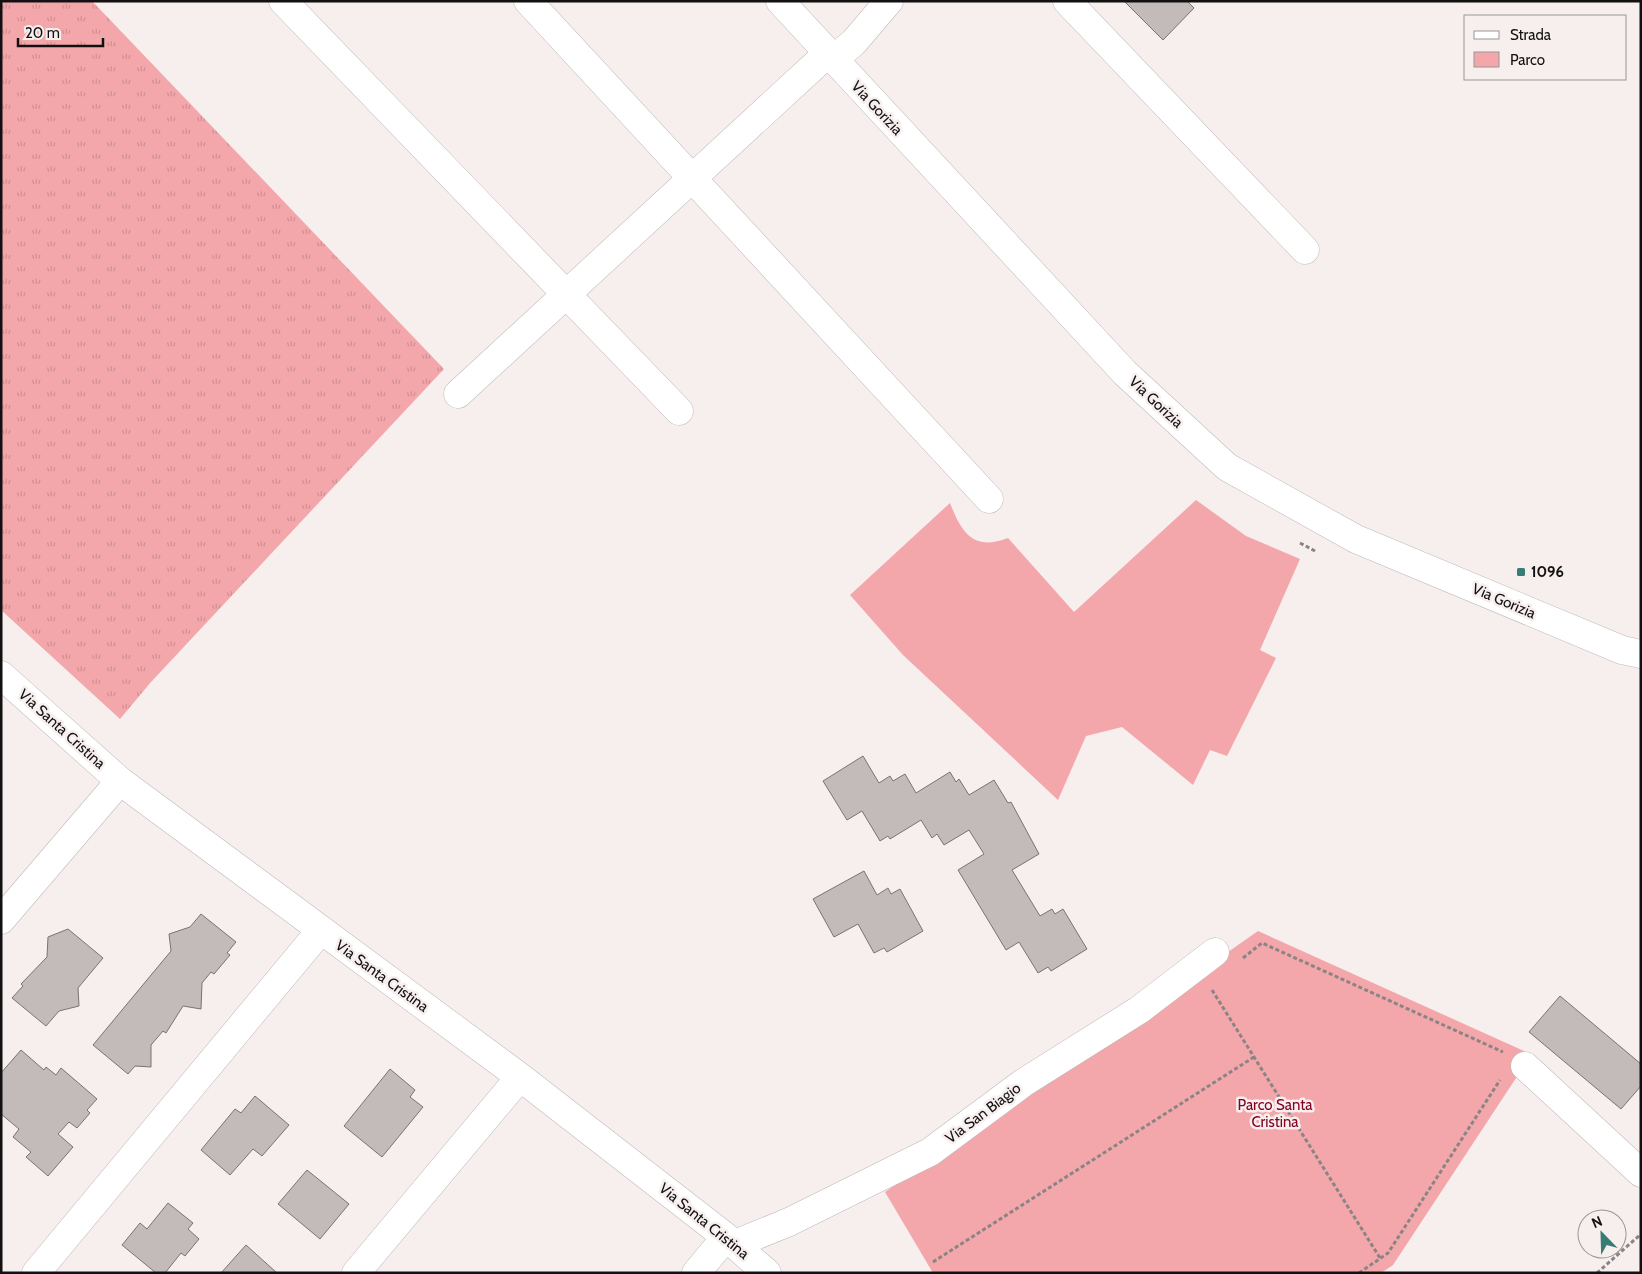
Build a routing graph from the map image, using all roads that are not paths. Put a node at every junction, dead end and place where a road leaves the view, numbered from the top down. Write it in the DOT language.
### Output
graph roads {
  1 [pos="283,1"];
  2 [pos="528,1"];
  3 [pos="780,1"];
  4 [pos="889,1"];
  5 [pos="1067,1"];
  6 [pos="830,57"];
  7 [pos="692,178"];
  8 [pos="1305,250"];
  9 [pos="568,294"];
  10 [pos="458,394"];
  11 [pos="679,411"];
  12 [pos="989,500"];
  13 [pos="1640,654"];
  14 [pos="1,675"];
  15 [pos="120,781"];
  16 [pos="1,920"];
  17 [pos="321,930"];
  18 [pos="1228,957"];
  19 [pos="1520,1062"];
  20 [pos="520,1077"];
  21 [pos="1641,1174"];
  22 [pos="730,1240"];
  23 [pos="36,1273"];
  24 [pos="356,1273"];
  25 [pos="696,1273"];
  26 [pos="767,1273"];
  1 -- 9 [label="street"];
  2 -- 7 [label="street"];
  3 -- 6 [label="street, Via Gorizia"];
  4 -- 6 [label="street"];
  5 -- 8 [label="street"];
  6 -- 7 [label="street"];
  6 -- 13 [label="street, Via Gorizia"];
  7 -- 9 [label="street"];
  7 -- 12 [label="street"];
  9 -- 10 [label="street"];
  9 -- 11 [label="street"];
  14 -- 15 [label="street, Via Santa Cristina"];
  15 -- 16 [label="street"];
  15 -- 17 [label="street, Via Santa Cristina"];
  17 -- 20 [label="street, Via Santa Cristina"];
  17 -- 23 [label="street"];
  18 -- 22 [label="street, Via San Biagio"];
  19 -- 21 [label="street"];
  20 -- 22 [label="street, Via Santa Cristina"];
  20 -- 24 [label="street"];
  22 -- 25 [label="street"];
  22 -- 26 [label="street, Via Santa Cristina"];
}
